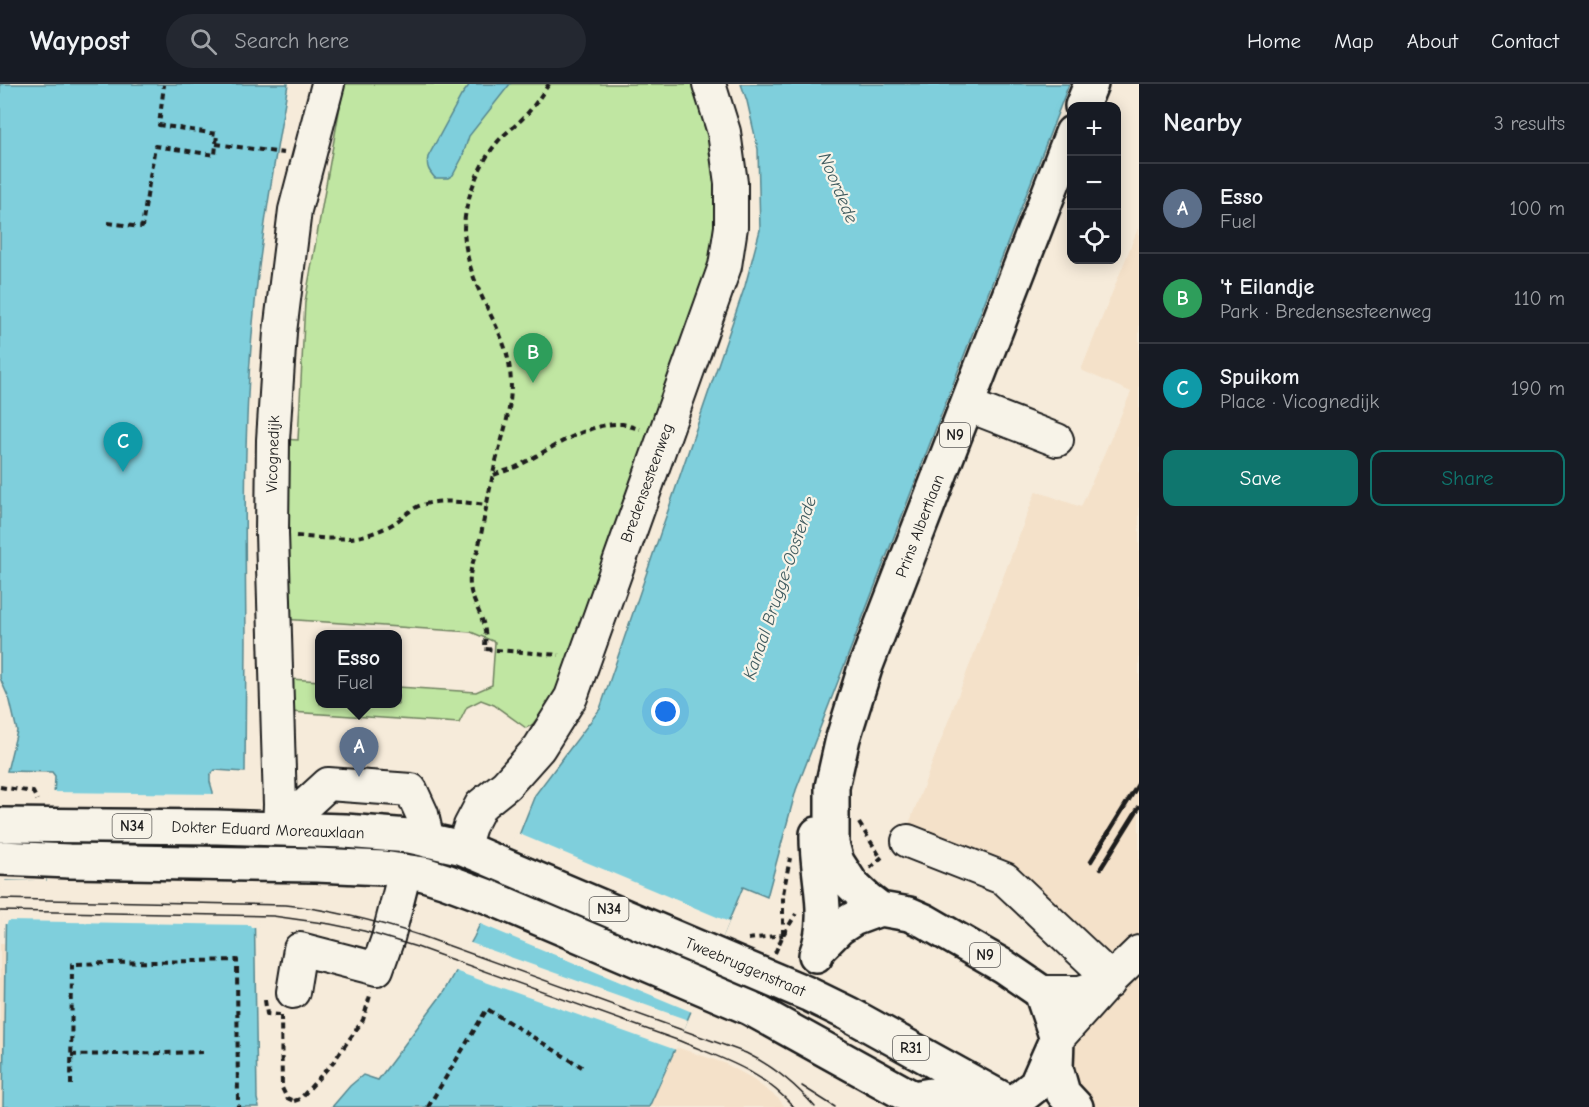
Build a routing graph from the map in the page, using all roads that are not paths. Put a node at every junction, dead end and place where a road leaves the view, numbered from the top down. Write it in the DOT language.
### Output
graph roads {
  1 [pos="328,84"];
  2 [pos="709,84"];
  3 [pos="1091,84"];
  4 [pos="1084,102"];
  5 [pos="1067,144"];
  6 [pos="967,405"];
  7 [pos="1058,440"];
  8 [pos="831,787"];
  9 [pos="0,825"];
  10 [pos="279,829"];
  11 [pos="466,837"];
  12 [pos="428,841"];
  13 [pos="908,841"];
  14 [pos="0,858"];
  15 [pos="405,870"];
  16 [pos="880,909"];
  17 [pos="819,949"];
  18 [pos="1139,952"];
  19 [pos="1110,981"];
  20 [pos="1041,992"];
  21 [pos="808,994"];
  22 [pos="279,996"];
  23 [pos="803,1036"];
  24 [pos="1057,1039"];
  25 [pos="921,1102"];
  26 [pos="1014,1106"];
  27 [pos="1076,1107"];
  1 -- 10 [label="street, Vicognedijk"];
  2 -- 11 [label="street, Bredensesteenweg"];
  3 -- 4 [label="main road"];
  5 -- 6 [label="main road, Prins Albertlaan / N9"];
  6 -- 7 [label="street"];
  6 -- 8 [label="main road, Prins Albertlaan / N9"];
  8 -- 16 [label="main road, Prins Albertlaan / N9"];
  8 -- 17 [label="main road, Prins Albertlaan / N9"];
  9 -- 10 [label="main road, Dokter Eduard Moreauxlaan / N34"];
  10 -- 12 [label="main road, Dokter Eduard Moreauxlaan / N34"];
  10 -- 12 [label="street"];
  11 -- 12 [label="main road, Dokter Eduard Moreauxlaan / N34"];
  11 -- 21 [label="main road, Tweebruggenstraat / N34"];
  13 -- 19 [label="street"];
  14 -- 15 [label="main road, Dokter Eduard Moreauxlaan / N34"];
  15 -- 22 [label="street"];
  15 -- 23 [label="main road, Dokter Eduard Moreauxlaan / N34"];
  16 -- 17 [label="main road"];
  16 -- 20 [label="main road, N9"];
  17 -- 21 [label="main road, Prins Albertlaan"];
  18 -- 19 [label="street"];
  19 -- 20 [label="street"];
  19 -- 24 [label="street"];
  20 -- 24 [label="main road"];
  21 -- 23 [label="main road, Prins Albertlaan"];
  21 -- 26 [label="main road, Tweebruggenstraat / R31"];
  23 -- 25 [label="main road, R31"];
  24 -- 26 [label="main road"];
  24 -- 27 [label="main road"];
  25 -- 26 [label="main road"];
}
